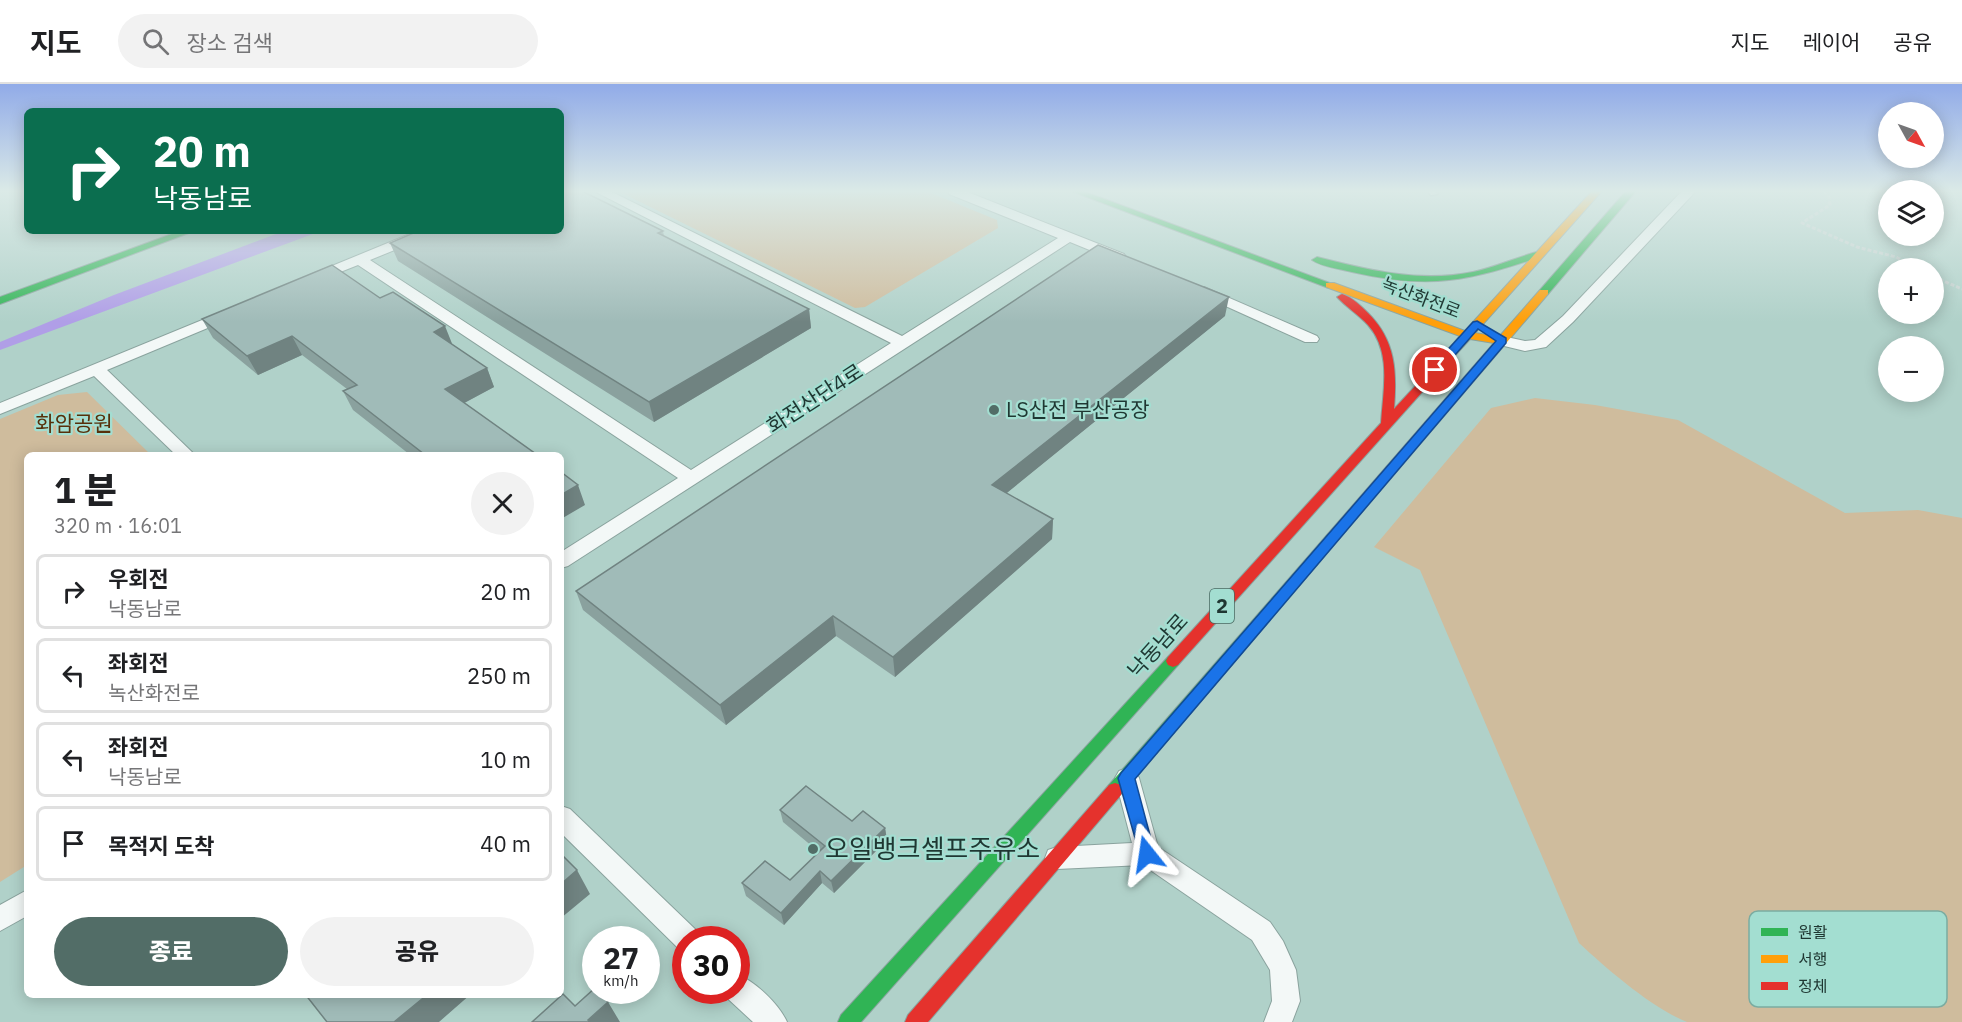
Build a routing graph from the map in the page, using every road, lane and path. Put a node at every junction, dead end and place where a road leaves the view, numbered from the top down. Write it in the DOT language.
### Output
graph roads {
  1 [pos="179,235"];
  2 [pos="420,235"];
  3 [pos="687,235"];
  4 [pos="1063,235"];
  5 [pos="1194,235"];
  6 [pos="1557,235"];
  7 [pos="1593,235"];
  8 [pos="1648,235"];
  9 [pos="1829,235"];
  10 [pos="1069,237"];
  11 [pos="1540,254"];
  12 [pos="1898,258"];
  13 [pos="360,260"];
  14 [pos="1132,262"];
  15 [pos="1295,272"];
  16 [pos="1944,281"];
  17 [pos="305,282"];
  18 [pos="1195,287"];
  19 [pos="1962,289"];
  20 [pos="0,301"];
  21 [pos="239,310"];
  22 [pos="1477,324"];
  23 [pos="1467,335"];
  24 [pos="1311,339"];
  25 [pos="1502,341"];
  26 [pos="903,343"];
  27 [pos="96,369"];
  28 [pos="0,409"];
  29 [pos="1387,423"];
  30 [pos="183,452"];
  31 [pos="691,478"];
  32 [pos="564,559"];
  33 [pos="1126,778"];
  34 [pos="564,820"];
  35 [pos="1147,854"];
  36 [pos="1057,858"];
  37 [pos="24,904"];
  38 [pos="0,919"];
  39 [pos="674,926"];
  40 [pos="750,1000"];
  41 [pos="773,1022"];
  42 [pos="848,1022"];
  43 [pos="915,1022"];
  44 [pos="1278,1022"];
  1 -- 20 [label="main road"];
  2 -- 13 [label="street"];
  3 -- 26 [label="street"];
  4 -- 10 [label="street"];
  5 -- 15 [label="main road, 녹산화전로"];
  6 -- 11 [label="main road, 낙동남로 / 2"];
  7 -- 25 [label="main road, 2"];
  8 -- 25 [label="street"];
  9 -- 12 [label="path"];
  10 -- 14 [label="street"];
  10 -- 26 [label="street, 화전산단4로"];
  11 -- 22 [label="main road, 낙동남로 / 2"];
  11 -- 22 [label="main road, 녹산화전로"];
  13 -- 17 [label="street"];
  13 -- 31 [label="street"];
  15 -- 23 [label="main road, 녹산화전로"];
  15 -- 29 [label="main road"];
  16 -- 19 [label="path"];
  18 -- 24 [label="street"];
  21 -- 27 [label="street"];
  22 -- 23 [label="main road, 낙동남로 / 2"];
  22 -- 25 [label="main road, 녹산화전로"];
  23 -- 25 [label="main road, 녹산화전로"];
  23 -- 29 [label="main road, 낙동남로 / 2"];
  25 -- 33 [label="main road, 2"];
  26 -- 31 [label="street, 화전산단4로"];
  27 -- 28 [label="street"];
  27 -- 30 [label="street"];
  29 -- 42 [label="main road, 낙동남로 / 2"];
  31 -- 32 [label="street, 화전산단4로"];
  33 -- 35 [label="street"];
  33 -- 36 [label="main road, 2"];
  34 -- 39 [label="street"];
  35 -- 36 [label="street"];
  35 -- 44 [label="street"];
  36 -- 43 [label="main road, 2"];
  37 -- 38 [label="street"];
  40 -- 41 [label="street"];
}
